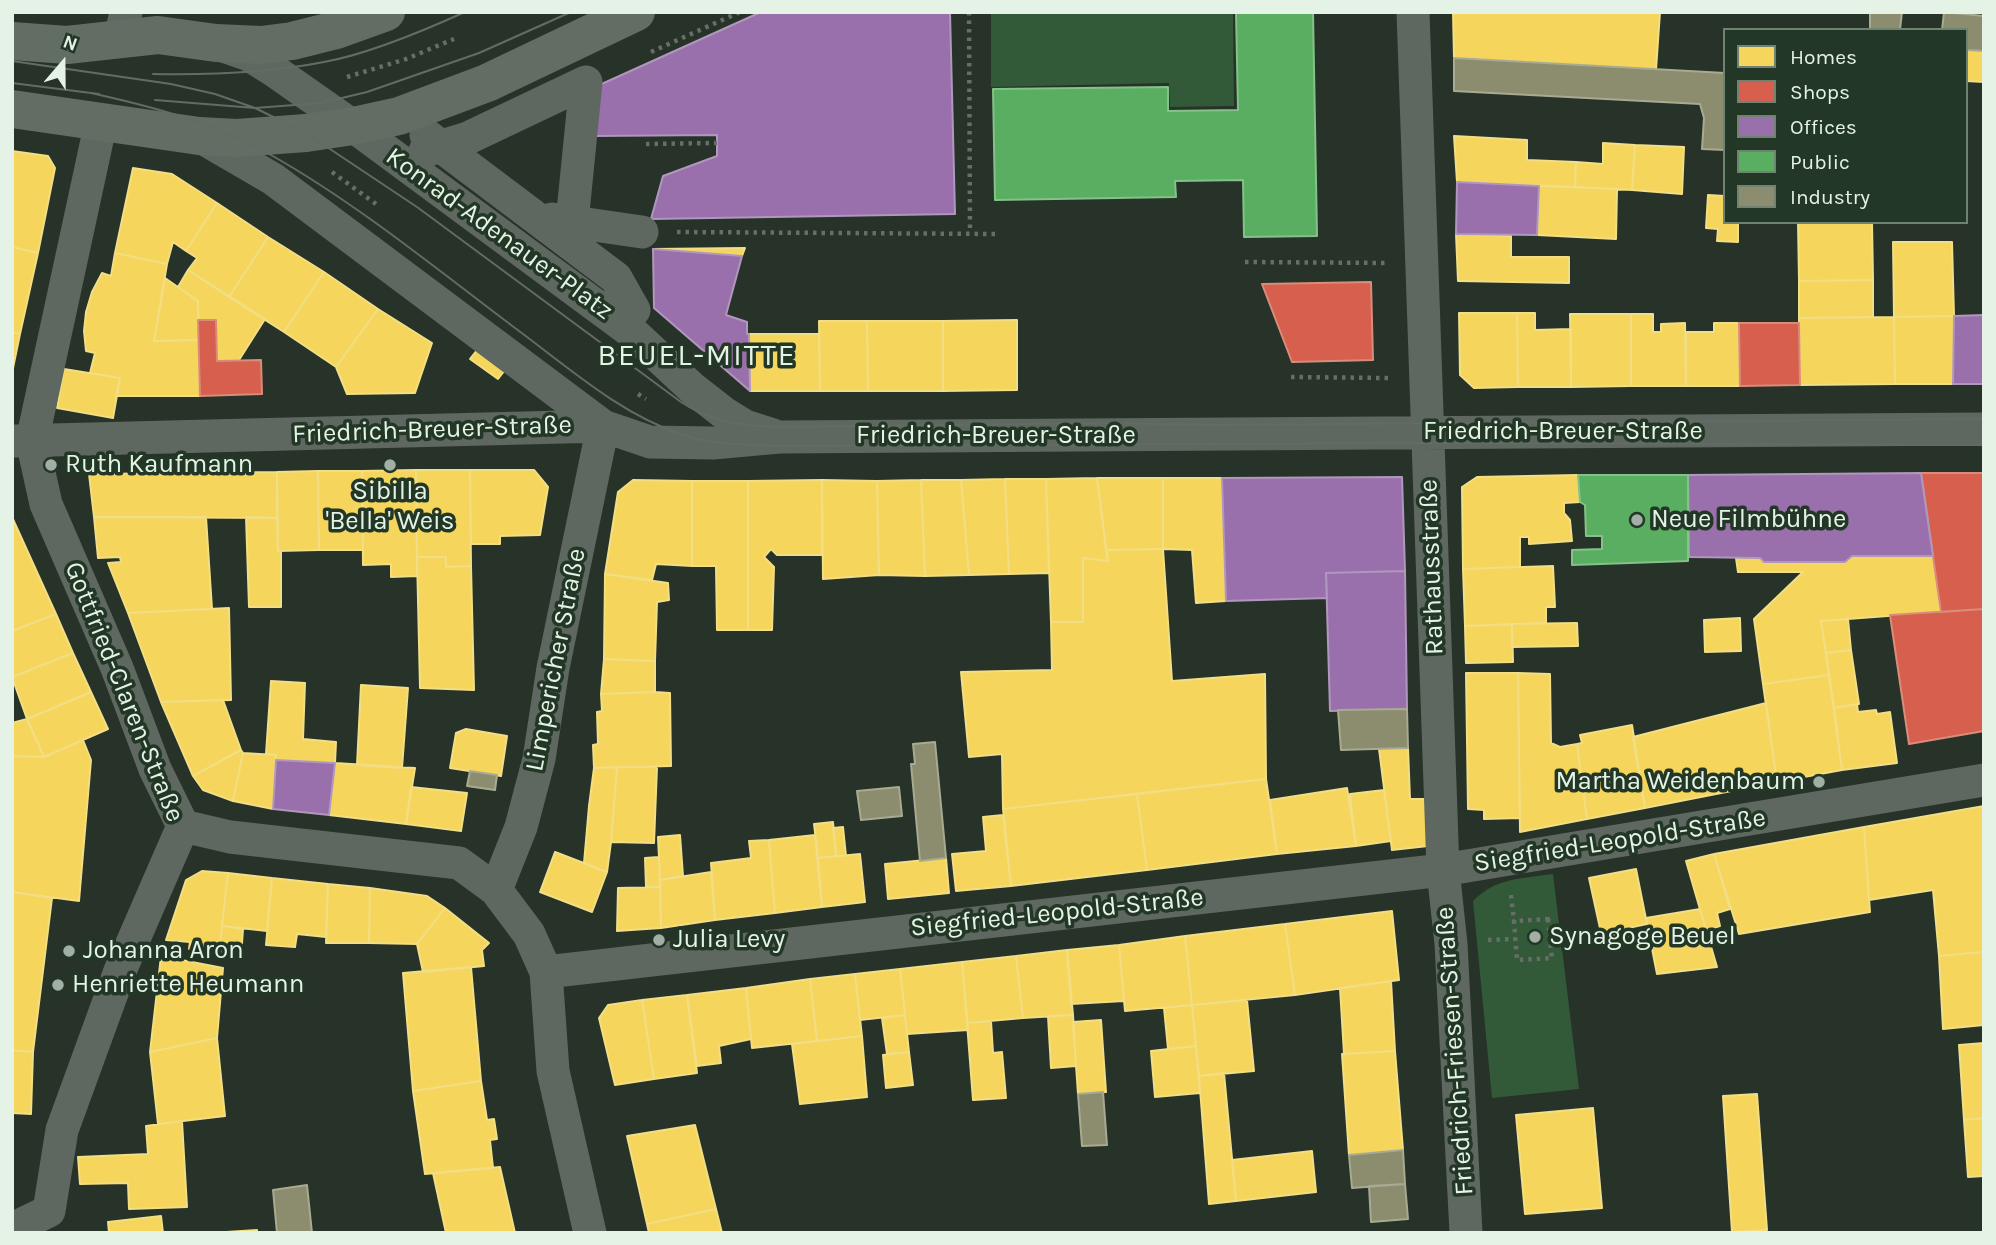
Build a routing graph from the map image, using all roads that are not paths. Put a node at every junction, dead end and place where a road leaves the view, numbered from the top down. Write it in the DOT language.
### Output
graph roads {
  1 [pos="386,12"];
  2 [pos="636,12"];
  3 [pos="1413,12"];
  4 [pos="123,26"];
  5 [pos="12,41"];
  6 [pos="216,43"];
  7 [pos="12,108"];
  8 [pos="101,122"];
  9 [pos="353,126"];
  10 [pos="199,136"];
  11 [pos="532,216"];
  12 [pos="572,222"];
  13 [pos="616,278"];
  14 [pos="634,310"];
  15 [pos="603,426"];
  16 [pos="1984,429"];
  17 [pos="1428,432"];
  18 [pos="779,437"];
  19 [pos="22,441"];
  20 [pos="1984,780"];
  21 [pos="183,826"];
  22 [pos="1443,870"];
  23 [pos="496,890"];
  24 [pos="546,972"];
  25 [pos="54,1222"];
  26 [pos="12,1229"];
  27 [pos="590,1233"];
  28 [pos="1466,1233"];
  1 -- 6 [label="main road, Konrad-Adenauer-Platz"];
  2 -- 9 [label="main road, Konrad-Adenauer-Platz"];
  3 -- 17 [label="street, Rathausstraße"];
  4 -- 5 [label="main road, Konrad-Adenauer-Platz"];
  4 -- 6 [label="main road, Konrad-Adenauer-Platz"];
  6 -- 9 [label="street, Konrad-Adenauer-Platz"];
  7 -- 8 [label="main road, Konrad-Adenauer-Platz"];
  8 -- 10 [label="main road, Konrad-Adenauer-Platz"];
  8 -- 19 [label="street, Gottfried-Claren-Straße"];
  9 -- 10 [label="main road, Konrad-Adenauer-Platz"];
  9 -- 18 [label="street, Konrad-Adenauer-Platz"];
  10 -- 15 [label="street, Konrad-Adenauer-Platz"];
  11 -- 12 [label="street, Konrad-Adenauer-Platz"];
  11 -- 12 [label="street, Konrad-Adenauer-Platz"];
  11 -- 13 [label="street, Konrad-Adenauer-Platz"];
  12 -- 13 [label="street, Konrad-Adenauer-Platz"];
  13 -- 14 [label="street, Konrad-Adenauer-Platz"];
  15 -- 18 [label="street, Friedrich-Breuer-Straße"];
  15 -- 19 [label="street, Friedrich-Breuer-Straße"];
  15 -- 23 [label="street, Limpericher Straße"];
  16 -- 17 [label="street, Friedrich-Breuer-Straße"];
  17 -- 18 [label="street, Friedrich-Breuer-Straße"];
  17 -- 22 [label="street, Rathausstraße"];
  19 -- 21 [label="street, Gottfried-Claren-Straße"];
  20 -- 22 [label="street, Siegfried-Leopold-Straße"];
  21 -- 23 [label="street"];
  21 -- 25 [label="street, Gottfried-Claren-Straße"];
  22 -- 24 [label="street, Siegfried-Leopold-Straße"];
  22 -- 28 [label="street, Friedrich-Friesen-Straße"];
  23 -- 24 [label="street"];
  24 -- 27 [label="street"];
  25 -- 26 [label="street, Gottfried-Claren-Straße"];
}
